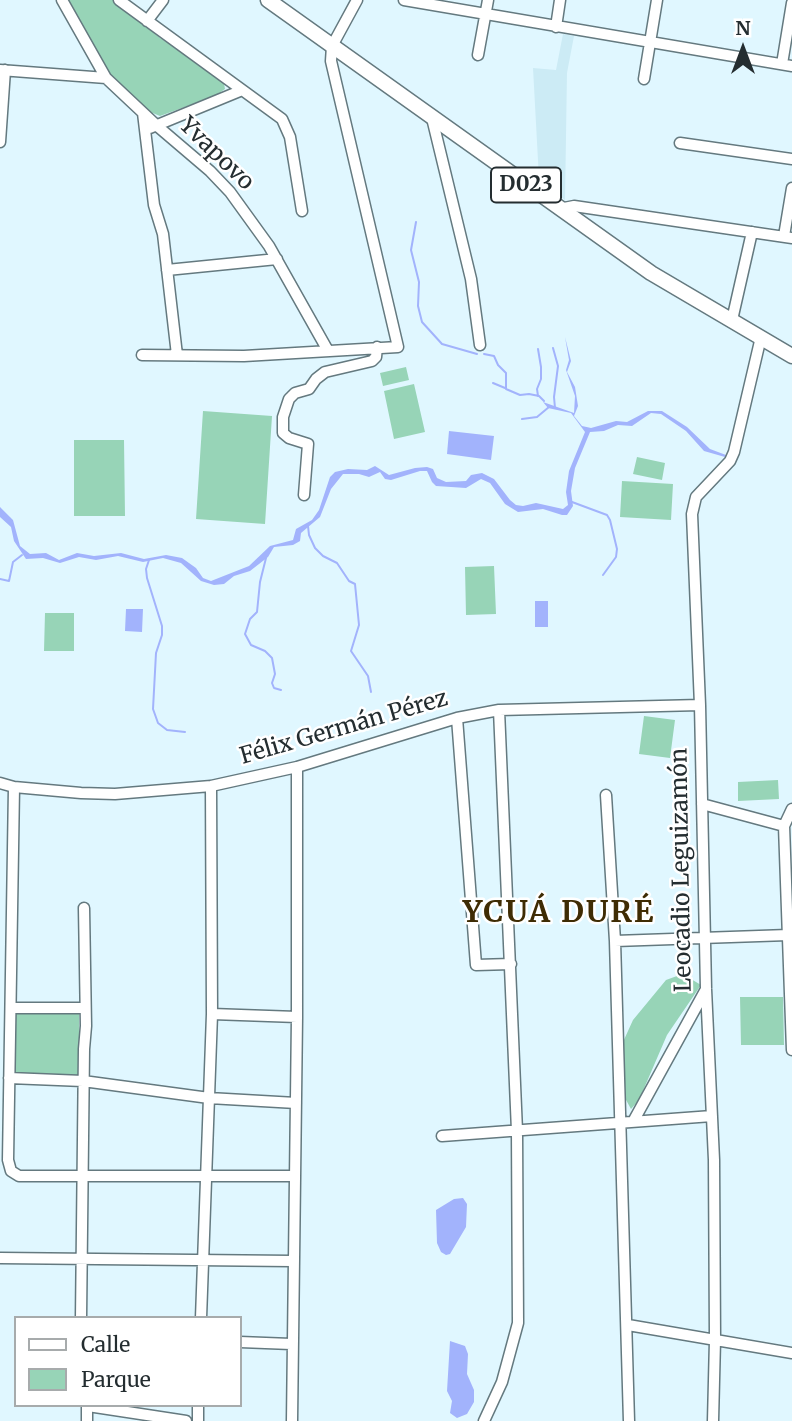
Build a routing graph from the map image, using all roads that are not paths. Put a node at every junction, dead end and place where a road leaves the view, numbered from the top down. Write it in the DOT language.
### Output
graph roads {
  1 [pos="62,0"];
  2 [pos="119,0"];
  3 [pos="163,0"];
  4 [pos="268,0"];
  5 [pos="357,0"];
  6 [pos="404,0"];
  7 [pos="488,0"];
  8 [pos="560,0"];
  9 [pos="657,0"];
  10 [pos="792,3"];
  11 [pos="486,13"];
  12 [pos="147,22"];
  13 [pos="556,27"];
  14 [pos="651,43"];
  15 [pos="332,46"];
  16 [pos="478,55"];
  17 [pos="787,65"];
  18 [pos="3,70"];
  19 [pos="106,78"];
  20 [pos="644,79"];
  21 [pos="240,91"];
  22 [pos="142,113"];
  23 [pos="432,118"];
  24 [pos="156,125"];
  25 [pos="145,130"];
  26 [pos="0,142"];
  27 [pos="680,143"];
  28 [pos="792,159"];
  29 [pos="792,188"];
  30 [pos="559,209"];
  31 [pos="302,211"];
  32 [pos="752,232"];
  33 [pos="788,237"];
  34 [pos="277,259"];
  35 [pos="167,270"];
  36 [pos="732,320"];
  37 [pos="761,337"];
  38 [pos="480,345"];
  39 [pos="377,347"];
  40 [pos="327,349"];
  41 [pos="142,355"];
  42 [pos="177,355"];
  43 [pos="792,356"];
  44 [pos="304,495"];
  45 [pos="700,705"];
  46 [pos="499,710"];
  47 [pos="457,718"];
  48 [pos="297,767"];
  49 [pos="0,783"];
  50 [pos="211,786"];
  51 [pos="14,787"];
  52 [pos="606,795"];
  53 [pos="702,804"];
  54 [pos="792,808"];
  55 [pos="784,826"];
  56 [pos="84,908"];
  57 [pos="788,935"];
  58 [pos="705,936"];
  59 [pos="615,942"];
  60 [pos="511,964"];
  61 [pos="706,989"];
  62 [pos="10,1008"];
  63 [pos="84,1008"];
  64 [pos="212,1014"];
  65 [pos="297,1017"];
  66 [pos="792,1050"];
  67 [pos="9,1078"];
  68 [pos="83,1081"];
  69 [pos="209,1098"];
  70 [pos="296,1103"];
  71 [pos="712,1116"];
  72 [pos="634,1120"];
  73 [pos="620,1121"];
  74 [pos="517,1131"];
  75 [pos="442,1136"];
  76 [pos="206,1175"];
  77 [pos="83,1176"];
  78 [pos="295,1176"];
  79 [pos="82,1257"];
  80 [pos="0,1258"];
  81 [pos="203,1259"];
  82 [pos="292,1261"];
  83 [pos="81,1316"];
  84 [pos="201,1316"];
  85 [pos="628,1325"];
  86 [pos="715,1340"];
  87 [pos="242,1342"];
  88 [pos="291,1344"];
  89 [pos="792,1353"];
  90 [pos="95,1407"];
  91 [pos="186,1421"];
  92 [pos="292,1421"];
  93 [pos="484,1421"];
  94 [pos="629,1421"];
  95 [pos="713,1421"];
  1 -- 19 [label="street, Yvapovo"];
  2 -- 12 [label="street"];
  3 -- 12 [label="street"];
  4 -- 15 [label="main road, D023"];
  5 -- 15 [label="street"];
  6 -- 11 [label="street"];
  7 -- 11 [label="street"];
  8 -- 13 [label="street"];
  9 -- 14 [label="street"];
  10 -- 17 [label="street"];
  11 -- 13 [label="street"];
  11 -- 16 [label="street"];
  12 -- 21 [label="street"];
  13 -- 14 [label="street"];
  14 -- 17 [label="street"];
  14 -- 20 [label="street"];
  15 -- 23 [label="main road, D023"];
  15 -- 39 [label="street"];
  18 -- 19 [label="street"];
  18 -- 26 [label="street"];
  19 -- 22 [label="street, Yvapovo"];
  21 -- 24 [label="street"];
  21 -- 31 [label="street"];
  22 -- 24 [label="street, Yvapovo"];
  22 -- 25 [label="street"];
  23 -- 30 [label="main road, D023"];
  23 -- 38 [label="street"];
  24 -- 25 [label="street"];
  24 -- 34 [label="street, Yvapovo"];
  25 -- 35 [label="street"];
  27 -- 28 [label="street"];
  29 -- 33 [label="street"];
  30 -- 32 [label="street"];
  30 -- 36 [label="main road, D023"];
  32 -- 33 [label="street"];
  32 -- 36 [label="street"];
  34 -- 35 [label="street"];
  34 -- 40 [label="street, Yvapovo"];
  35 -- 42 [label="street"];
  36 -- 37 [label="main road, D023"];
  37 -- 43 [label="main road, D023"];
  37 -- 45 [label="street, Leocadio Leguizamón"];
  39 -- 40 [label="street"];
  39 -- 44 [label="street"];
  40 -- 42 [label="street"];
  41 -- 42 [label="street"];
  45 -- 46 [label="street, Félix Germán Pérez"];
  45 -- 53 [label="street, Leocadio Leguizamón"];
  46 -- 47 [label="street, Félix Germán Pérez"];
  46 -- 60 [label="street"];
  47 -- 48 [label="street, Félix Germán Pérez"];
  47 -- 60 [label="street"];
  48 -- 50 [label="street, Félix Germán Pérez"];
  48 -- 65 [label="street"];
  49 -- 51 [label="street, Félix Germán Pérez"];
  50 -- 51 [label="street, Félix Germán Pérez"];
  50 -- 64 [label="street"];
  51 -- 62 [label="street"];
  52 -- 59 [label="street"];
  53 -- 55 [label="street"];
  53 -- 58 [label="street, Leocadio Leguizamón"];
  54 -- 55 [label="street"];
  55 -- 57 [label="street"];
  56 -- 63 [label="street"];
  57 -- 58 [label="street"];
  57 -- 66 [label="street"];
  58 -- 59 [label="street"];
  58 -- 61 [label="street, Leocadio Leguizamón"];
  59 -- 73 [label="street"];
  60 -- 74 [label="street"];
  61 -- 71 [label="street, Leocadio Leguizamón"];
  61 -- 72 [label="street"];
  62 -- 63 [label="street"];
  62 -- 67 [label="street"];
  63 -- 68 [label="street"];
  64 -- 65 [label="street"];
  64 -- 69 [label="street"];
  65 -- 70 [label="street"];
  67 -- 68 [label="street"];
  67 -- 77 [label="street"];
  68 -- 69 [label="street"];
  68 -- 77 [label="street"];
  69 -- 70 [label="street"];
  69 -- 76 [label="street"];
  70 -- 78 [label="street"];
  71 -- 72 [label="street"];
  71 -- 86 [label="street, Leocadio Leguizamón"];
  72 -- 73 [label="street"];
  73 -- 74 [label="street"];
  73 -- 85 [label="street"];
  74 -- 75 [label="street"];
  74 -- 93 [label="street"];
  76 -- 77 [label="street"];
  76 -- 78 [label="street"];
  76 -- 81 [label="street"];
  77 -- 79 [label="street"];
  78 -- 82 [label="street"];
  79 -- 80 [label="street"];
  79 -- 81 [label="street"];
  79 -- 83 [label="street"];
  81 -- 82 [label="street"];
  81 -- 84 [label="street"];
  82 -- 88 [label="street"];
  85 -- 86 [label="street"];
  85 -- 94 [label="street"];
  86 -- 89 [label="street"];
  86 -- 95 [label="street, Leocadio Leguizamón"];
  87 -- 88 [label="street"];
  88 -- 92 [label="street"];
  90 -- 91 [label="street"];
}
